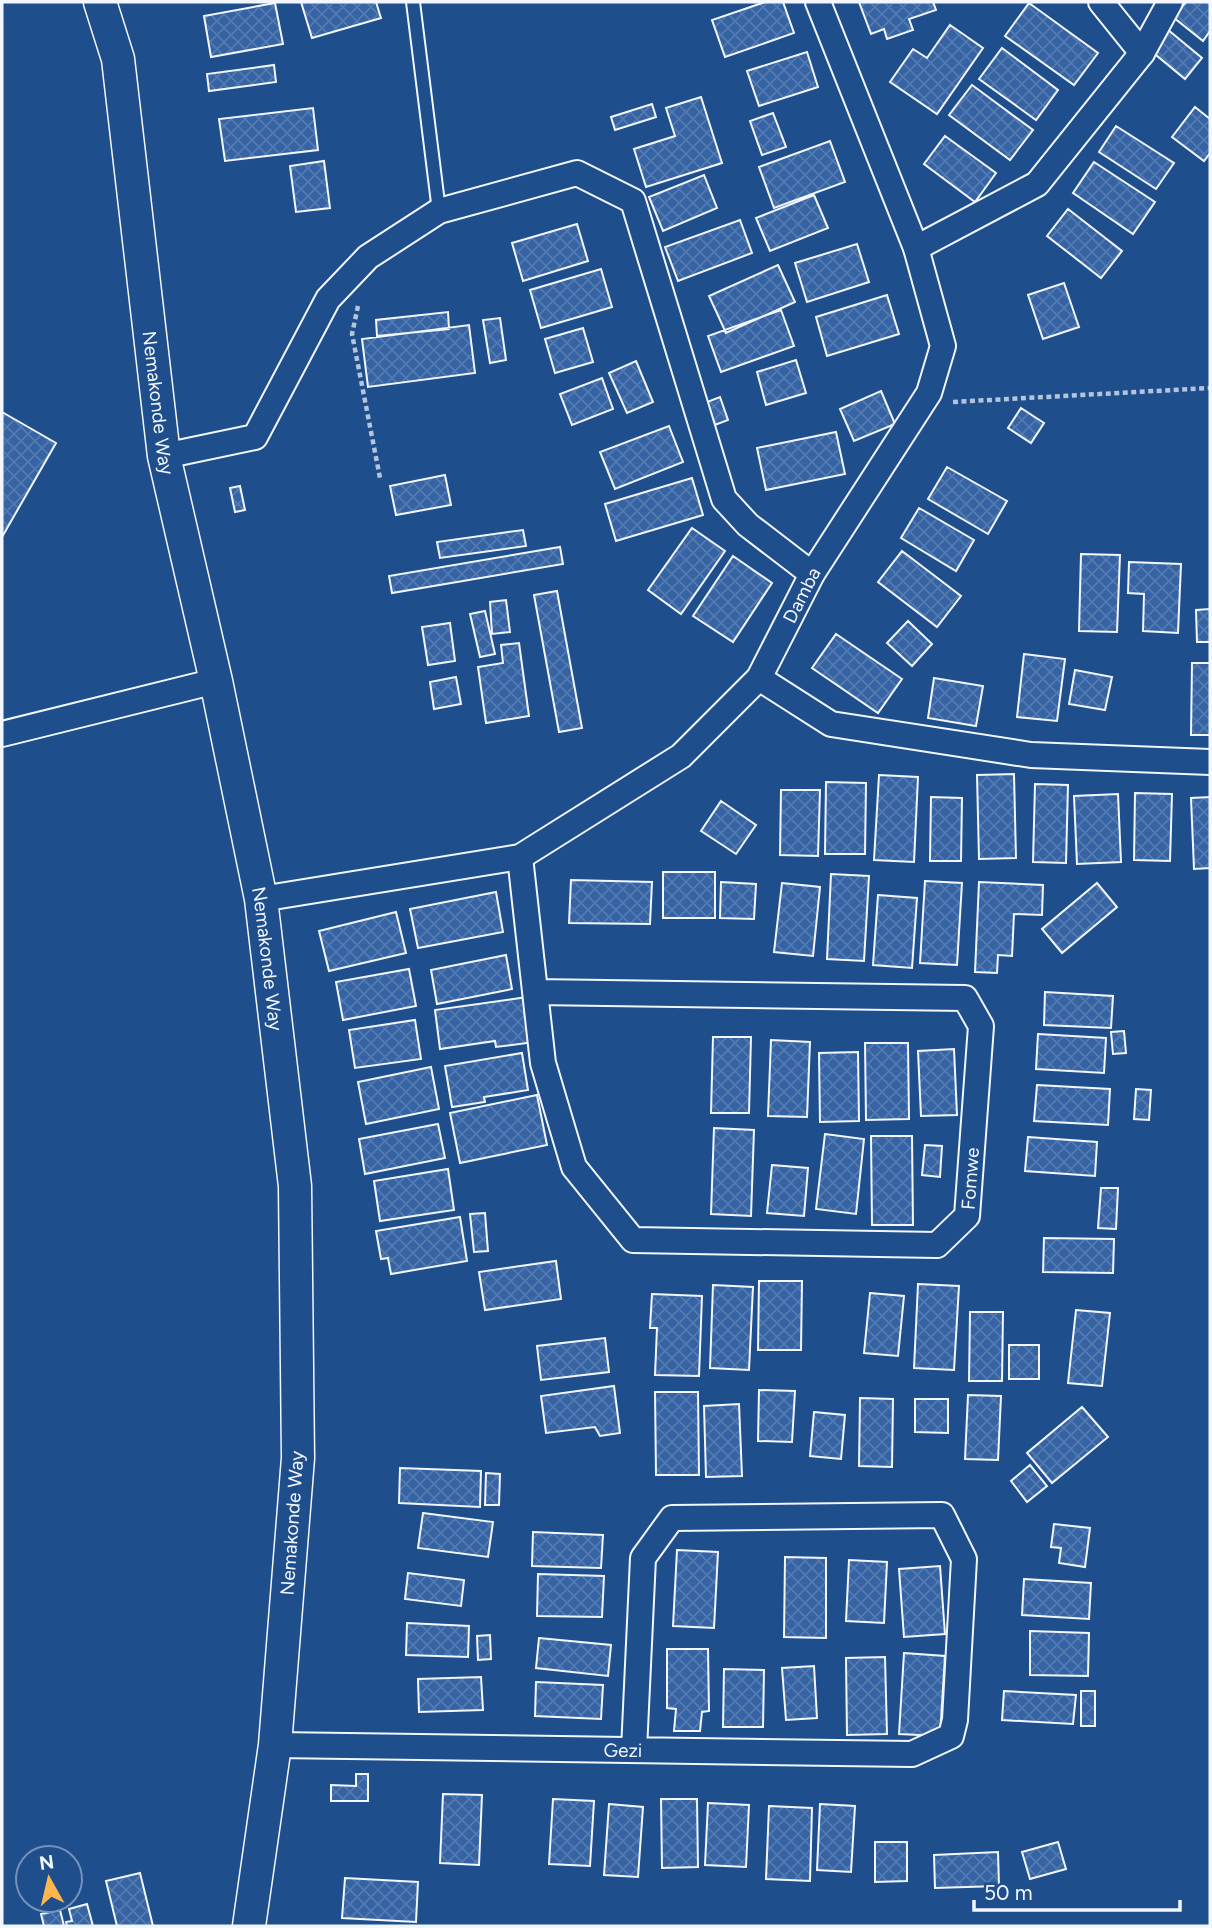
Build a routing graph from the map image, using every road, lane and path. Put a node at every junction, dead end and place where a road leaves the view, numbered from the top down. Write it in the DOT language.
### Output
graph roads {
  1 [pos="100,2"];
  2 [pos="413,2"];
  3 [pos="818,2"];
  4 [pos="1101,2"];
  5 [pos="1170,2"];
  6 [pos="1142,53"];
  7 [pos="439,211"];
  8 [pos="916,248"];
  9 [pos="368,257"];
  10 [pos="1210,388"];
  11 [pos="929,393"];
  12 [pos="164,456"];
  13 [pos="380,478"];
  14 [pos="812,574"];
  15 [pos="759,678"];
  16 [pos="216,681"];
  17 [pos="2,734"];
  18 [pos="1210,762"];
  19 [pos="520,857"];
  20 [pos="261,899"];
  21 [pos="535,992"];
  22 [pos="275,1745"];
  23 [pos="634,1750"];
  24 [pos="248,1926"];
  1 -- 12 [label="street, Nemakonde Way"];
  2 -- 7 [label="lane"];
  3 -- 8 [label="street, Damba"];
  4 -- 6 [label="street"];
  5 -- 6 [label="street"];
  6 -- 8 [label="street"];
  7 -- 9 [label="street"];
  7 -- 14 [label="street"];
  8 -- 11 [label="street, Damba"];
  9 -- 12 [label="street"];
  9 -- 13 [label="path"];
  10 -- 11 [label="path"];
  11 -- 14 [label="street, Damba"];
  12 -- 16 [label="street, Nemakonde Way"];
  14 -- 15 [label="street, Damba"];
  15 -- 18 [label="street"];
  15 -- 19 [label="street, Damba"];
  16 -- 17 [label="street"];
  16 -- 20 [label="street, Nemakonde Way"];
  19 -- 20 [label="street, Damba"];
  19 -- 21 [label="street, Fomwe"];
  20 -- 22 [label="street, Nemakonde Way"];
  21 -- 21 [label="street, Fomwe"];
  22 -- 23 [label="street, Gezi"];
  22 -- 24 [label="street, Nemakonde Way"];
  23 -- 23 [label="street, Gezi"];
}
